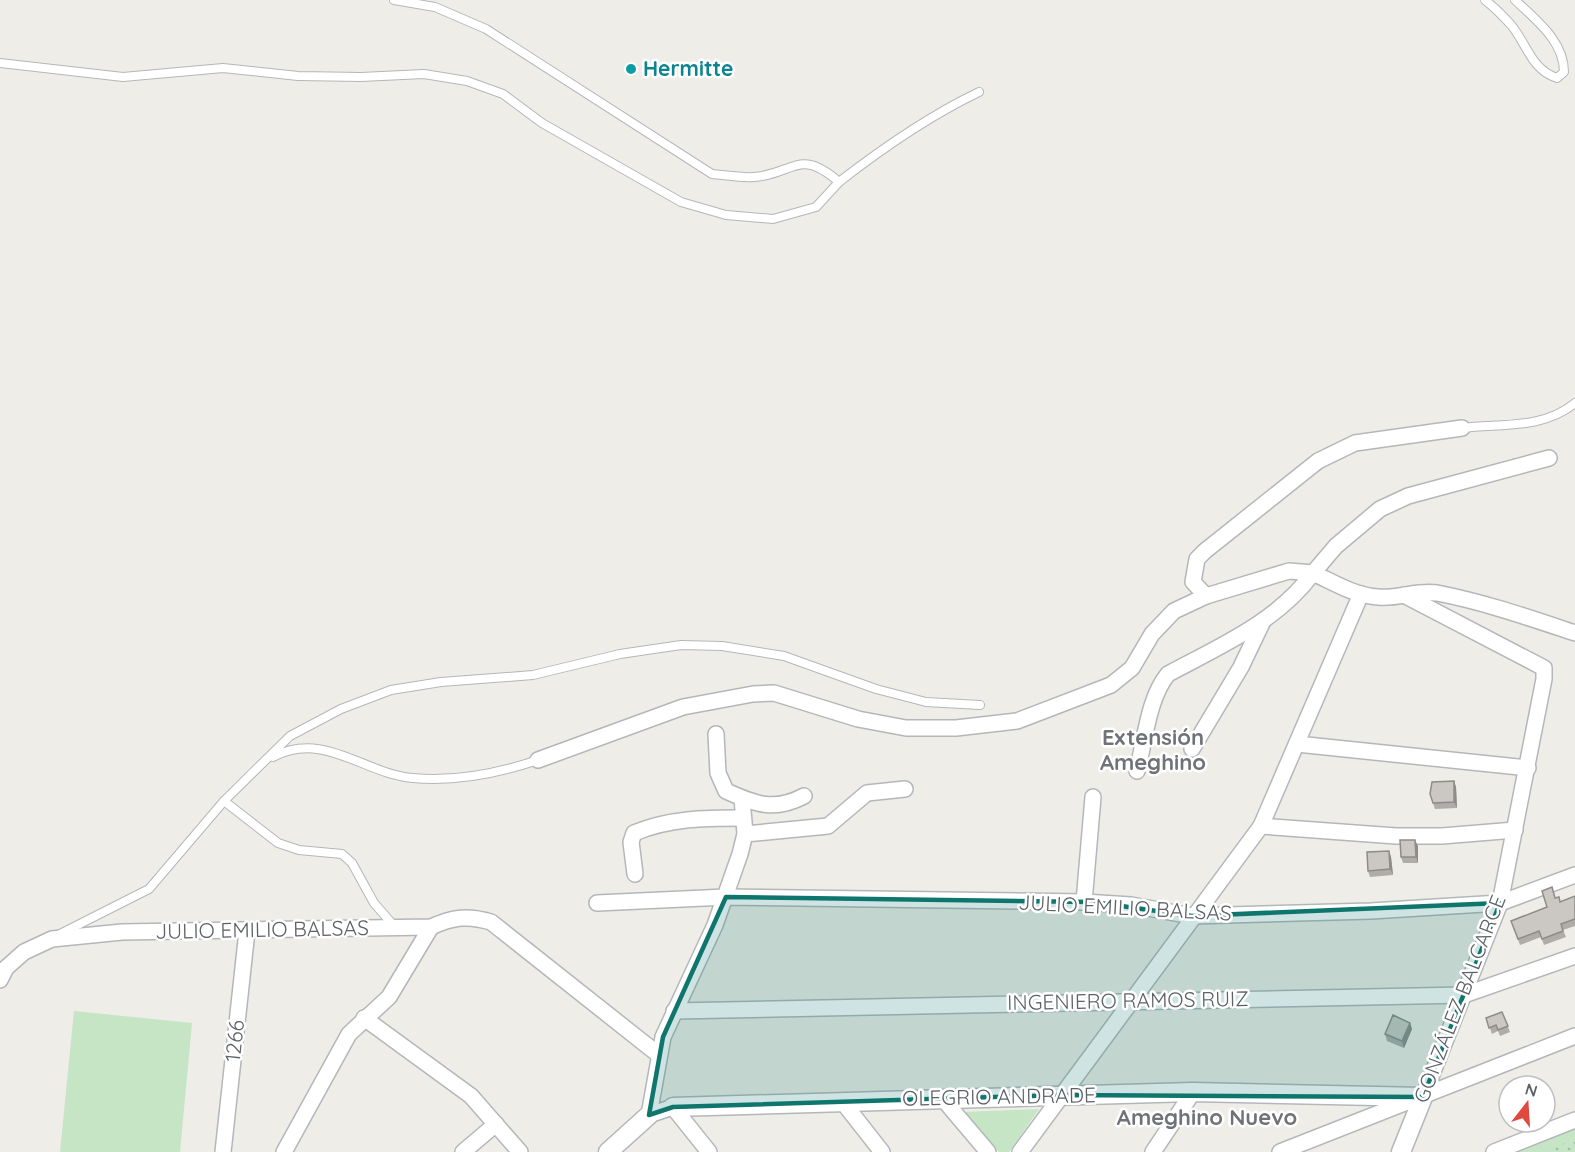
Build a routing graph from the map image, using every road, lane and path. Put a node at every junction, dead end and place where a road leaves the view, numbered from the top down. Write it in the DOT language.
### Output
graph roads {
  1 [pos="394,0"];
  2 [pos="1485,0"];
  3 [pos="1515,0"];
  4 [pos="0,63"];
  5 [pos="979,92"];
  6 [pos="839,182"];
  7 [pos="1575,403"];
  8 [pos="1461,428"];
  9 [pos="1549,458"];
  10 [pos="1313,573"];
  11 [pos="1361,594"];
  12 [pos="1404,595"];
  13 [pos="1206,596"];
  14 [pos="1262,623"];
  15 [pos="1575,633"];
  16 [pos="980,705"];
  17 [pos="716,734"];
  18 [pos="1297,744"];
  19 [pos="1192,749"];
  20 [pos="538,760"];
  21 [pos="263,762"];
  22 [pos="1528,768"];
  23 [pos="1137,771"];
  24 [pos="904,789"];
  25 [pos="804,796"];
  26 [pos="1093,797"];
  27 [pos="742,798"];
  28 [pos="224,801"];
  29 [pos="744,818"];
  30 [pos="1261,826"];
  31 [pos="1515,830"];
  32 [pos="745,834"];
  33 [pos="635,874"];
  34 [pos="1575,875"];
  35 [pos="726,897"];
  36 [pos="1084,902"];
  37 [pos="597,903"];
  38 [pos="1500,903"];
  39 [pos="1192,916"];
  40 [pos="395,927"];
  41 [pos="431,927"];
  42 [pos="247,930"];
  43 [pos="52,939"];
  44 [pos="1575,956"];
  45 [pos="0,980"];
  46 [pos="1464,995"];
  47 [pos="1130,1001"];
  48 [pos="674,1011"];
  49 [pos="364,1018"];
  50 [pos="1575,1036"];
  51 [pos="659,1055"];
  52 [pos="1193,1092"];
  53 [pos="1061,1095"];
  54 [pos="1423,1096"];
  55 [pos="944,1099"];
  56 [pos="842,1101"];
  57 [pos="673,1107"];
  58 [pos="649,1115"];
  59 [pos="1575,1120"];
  60 [pos="496,1124"];
  61 [pos="223,1152"];
  62 [pos="284,1152"];
  63 [pos="463,1152"];
  64 [pos="520,1152"];
  65 [pos="608,1152"];
  66 [pos="709,1152"];
  67 [pos="882,1152"];
  68 [pos="988,1152"];
  69 [pos="1020,1152"];
  70 [pos="1153,1152"];
  71 [pos="1280,1152"];
  72 [pos="1401,1152"];
  73 [pos="1494,1152"];
  1 -- 6 [label="lane"];
  2 -- 3 [label="lane"];
  4 -- 6 [label="lane"];
  5 -- 6 [label="lane"];
  7 -- 8 [label="lane"];
  8 -- 13 [label="street"];
  9 -- 10 [label="street"];
  10 -- 11 [label="street"];
  10 -- 13 [label="street"];
  10 -- 14 [label="street"];
  11 -- 12 [label="street"];
  11 -- 18 [label="street"];
  12 -- 15 [label="street"];
  12 -- 22 [label="street, GONZÁLEZ BALCARCE"];
  13 -- 20 [label="street"];
  14 -- 19 [label="street"];
  14 -- 23 [label="street"];
  16 -- 21 [label="lane"];
  17 -- 27 [label="street"];
  18 -- 22 [label="street"];
  18 -- 30 [label="street"];
  20 -- 21 [label="lane"];
  21 -- 28 [label="lane"];
  22 -- 31 [label="street, GONZÁLEZ BALCARCE"];
  24 -- 32 [label="street"];
  25 -- 27 [label="street"];
  26 -- 36 [label="street"];
  27 -- 29 [label="street"];
  28 -- 40 [label="lane"];
  28 -- 43 [label="lane"];
  29 -- 32 [label="street"];
  29 -- 33 [label="street"];
  30 -- 31 [label="street"];
  30 -- 39 [label="street"];
  31 -- 38 [label="street, GONZÁLEZ BALCARCE"];
  32 -- 35 [label="street"];
  34 -- 38 [label="street, JULIO EMILIO BALSAS"];
  35 -- 36 [label="street, JULIO EMILIO BALSAS"];
  35 -- 37 [label="street, JULIO EMILIO BALSAS"];
  35 -- 48 [label="street"];
  36 -- 39 [label="street, JULIO EMILIO BALSAS"];
  38 -- 39 [label="street, JULIO EMILIO BALSAS"];
  38 -- 46 [label="street, GONZÁLEZ BALCARCE"];
  39 -- 47 [label="street"];
  40 -- 41 [label="street, JULIO EMILIO BALSAS"];
  40 -- 42 [label="street, JULIO EMILIO BALSAS"];
  41 -- 49 [label="street"];
  41 -- 51 [label="street, JULIO EMILIO BALSAS"];
  42 -- 43 [label="street, JULIO EMILIO BALSAS"];
  42 -- 61 [label="street, 1266"];
  43 -- 45 [label="street, JULIO EMILIO BALSAS"];
  44 -- 46 [label="street, INGENIERO RAMOS RUIZ"];
  46 -- 47 [label="street, INGENIERO RAMOS RUIZ"];
  46 -- 54 [label="street, GONZÁLEZ BALCARCE"];
  47 -- 48 [label="street, INGENIERO RAMOS RUIZ"];
  47 -- 53 [label="street"];
  48 -- 51 [label="street"];
  49 -- 60 [label="street"];
  49 -- 62 [label="street"];
  50 -- 54 [label="street"];
  51 -- 58 [label="street"];
  52 -- 53 [label="street, OLEGRIO ANDRADE"];
  52 -- 54 [label="street, OLEGRIO ANDRADE"];
  52 -- 70 [label="street"];
  53 -- 55 [label="street, OLEGRIO ANDRADE"];
  53 -- 69 [label="street"];
  54 -- 71 [label="street"];
  54 -- 72 [label="street, GONZÁLEZ BALCARCE"];
  55 -- 56 [label="street, OLEGRIO ANDRADE"];
  55 -- 68 [label="street"];
  56 -- 57 [label="street, OLEGRIO ANDRADE"];
  56 -- 67 [label="street"];
  57 -- 58 [label="street, OLEGRIO ANDRADE"];
  57 -- 66 [label="street"];
  58 -- 65 [label="street"];
  59 -- 73 [label="street"];
  60 -- 63 [label="street"];
  60 -- 64 [label="street"];
}
